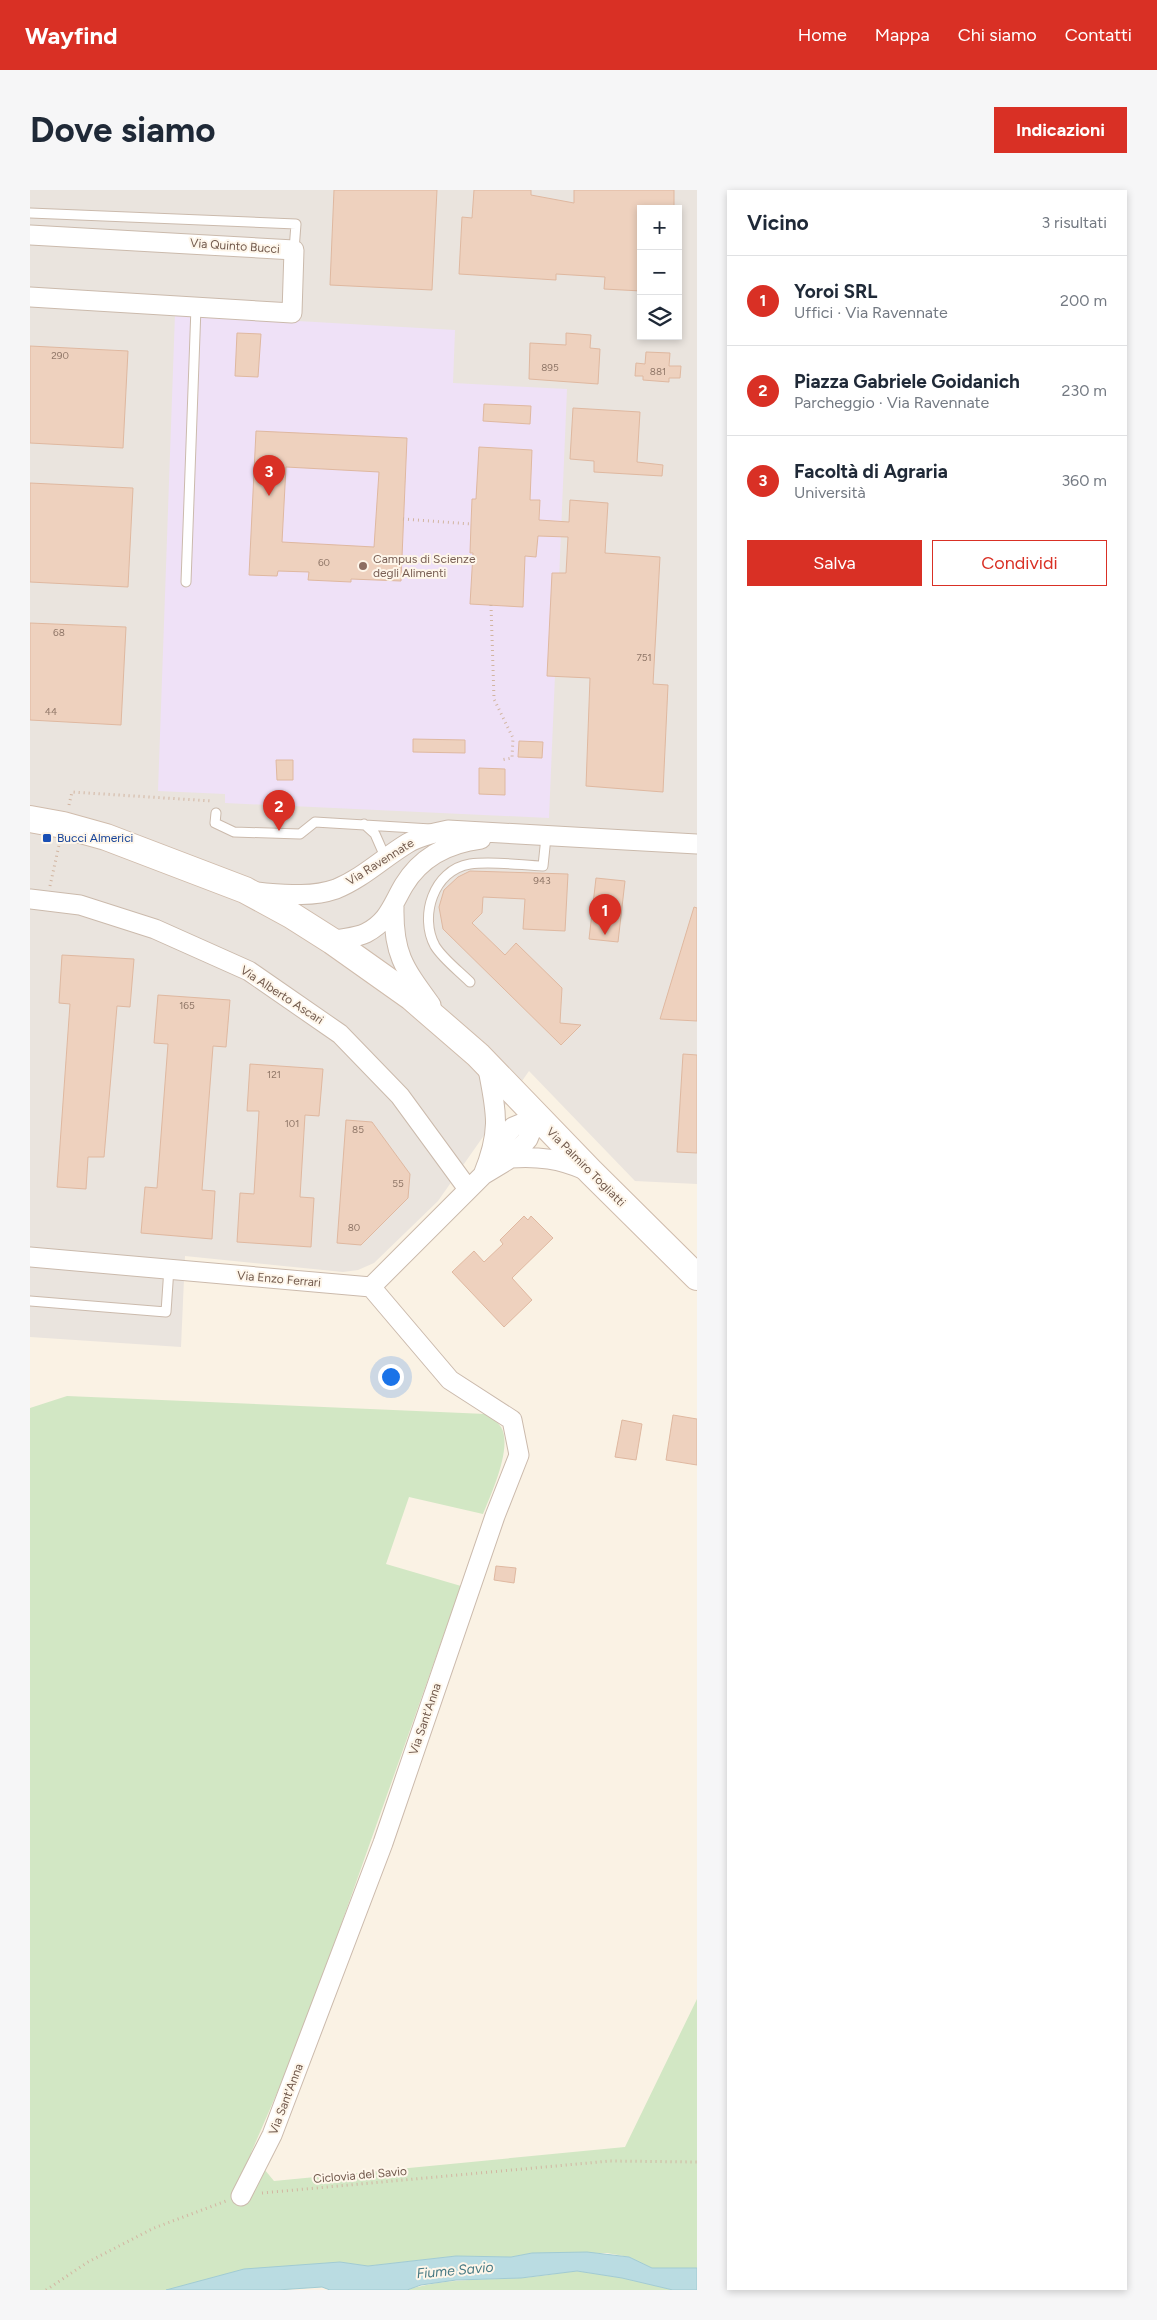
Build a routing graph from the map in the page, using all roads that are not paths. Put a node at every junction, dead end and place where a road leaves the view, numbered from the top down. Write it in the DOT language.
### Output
graph roads {
  1 [pos="30,213"];
  2 [pos="30,235"];
  3 [pos="294,250"];
  4 [pos="30,297"];
  5 [pos="196,307"];
  6 [pos="186,582"];
  7 [pos="216,813"];
  8 [pos="30,819"];
  9 [pos="364,824"];
  10 [pos="448,830"];
  11 [pos="516,835"];
  12 [pos="546,837"];
  13 [pos="697,843"];
  14 [pos="386,859"];
  15 [pos="245,890"];
  16 [pos="30,899"];
  17 [pos="394,907"];
  18 [pos="332,940"];
  19 [pos="406,971"];
  20 [pos="470,982"];
  21 [pos="482,1059"];
  22 [pos="537,1117"];
  23 [pos="493,1150"];
  24 [pos="511,1158"];
  25 [pos="591,1172"];
  26 [pos="483,1175"];
  27 [pos="468,1189"];
  28 [pos="30,1257"];
  29 [pos="169,1268"];
  30 [pos="697,1277"];
  31 [pos="371,1287"];
  32 [pos="30,1301"];
  33 [pos="241,2196"];
  1 -- 3 [label="lane"];
  2 -- 3 [label="street, Via Quinto Bucci"];
  3 -- 5 [label="street, Via Quinto Bucci"];
  4 -- 5 [label="street, Via Quinto Bucci"];
  5 -- 6 [label="lane"];
  7 -- 9 [label="lane"];
  8 -- 15 [label="main road, Via Ravennate"];
  9 -- 10 [label="lane"];
  9 -- 14 [label="lane"];
  10 -- 11 [label="street, Via Ravennate"];
  10 -- 14 [label="street, Via Ravennate"];
  11 -- 12 [label="street, Via Ravennate"];
  11 -- 17 [label="street, Via Ravennate"];
  12 -- 13 [label="street, Via Ravennate"];
  12 -- 20 [label="lane"];
  14 -- 15 [label="street, Via Ravennate"];
  15 -- 18 [label="main road, Via Ravennate"];
  16 -- 27 [label="street, Via Alberto Ascari"];
  17 -- 18 [label="street, Via Ravennate"];
  17 -- 19 [label="street, Via Ravennate"];
  18 -- 21 [label="main road, Via Palmiro Togliatti"];
  19 -- 21 [label="street, Via Palmiro Togliatti"];
  21 -- 22 [label="main road, Via Palmiro Togliatti"];
  21 -- 23 [label="street"];
  22 -- 23 [label="street"];
  22 -- 24 [label="street"];
  22 -- 25 [label="main road, Via Palmiro Togliatti"];
  23 -- 26 [label="street"];
  24 -- 25 [label="street"];
  24 -- 26 [label="street"];
  25 -- 30 [label="main road, Via Palmiro Togliatti"];
  26 -- 27 [label="street"];
  27 -- 31 [label="street"];
  28 -- 29 [label="street, Via Enzo Ferrari"];
  29 -- 31 [label="street, Via Enzo Ferrari"];
  29 -- 32 [label="lane"];
  31 -- 33 [label="street, Via Sant'Anna"];
}
